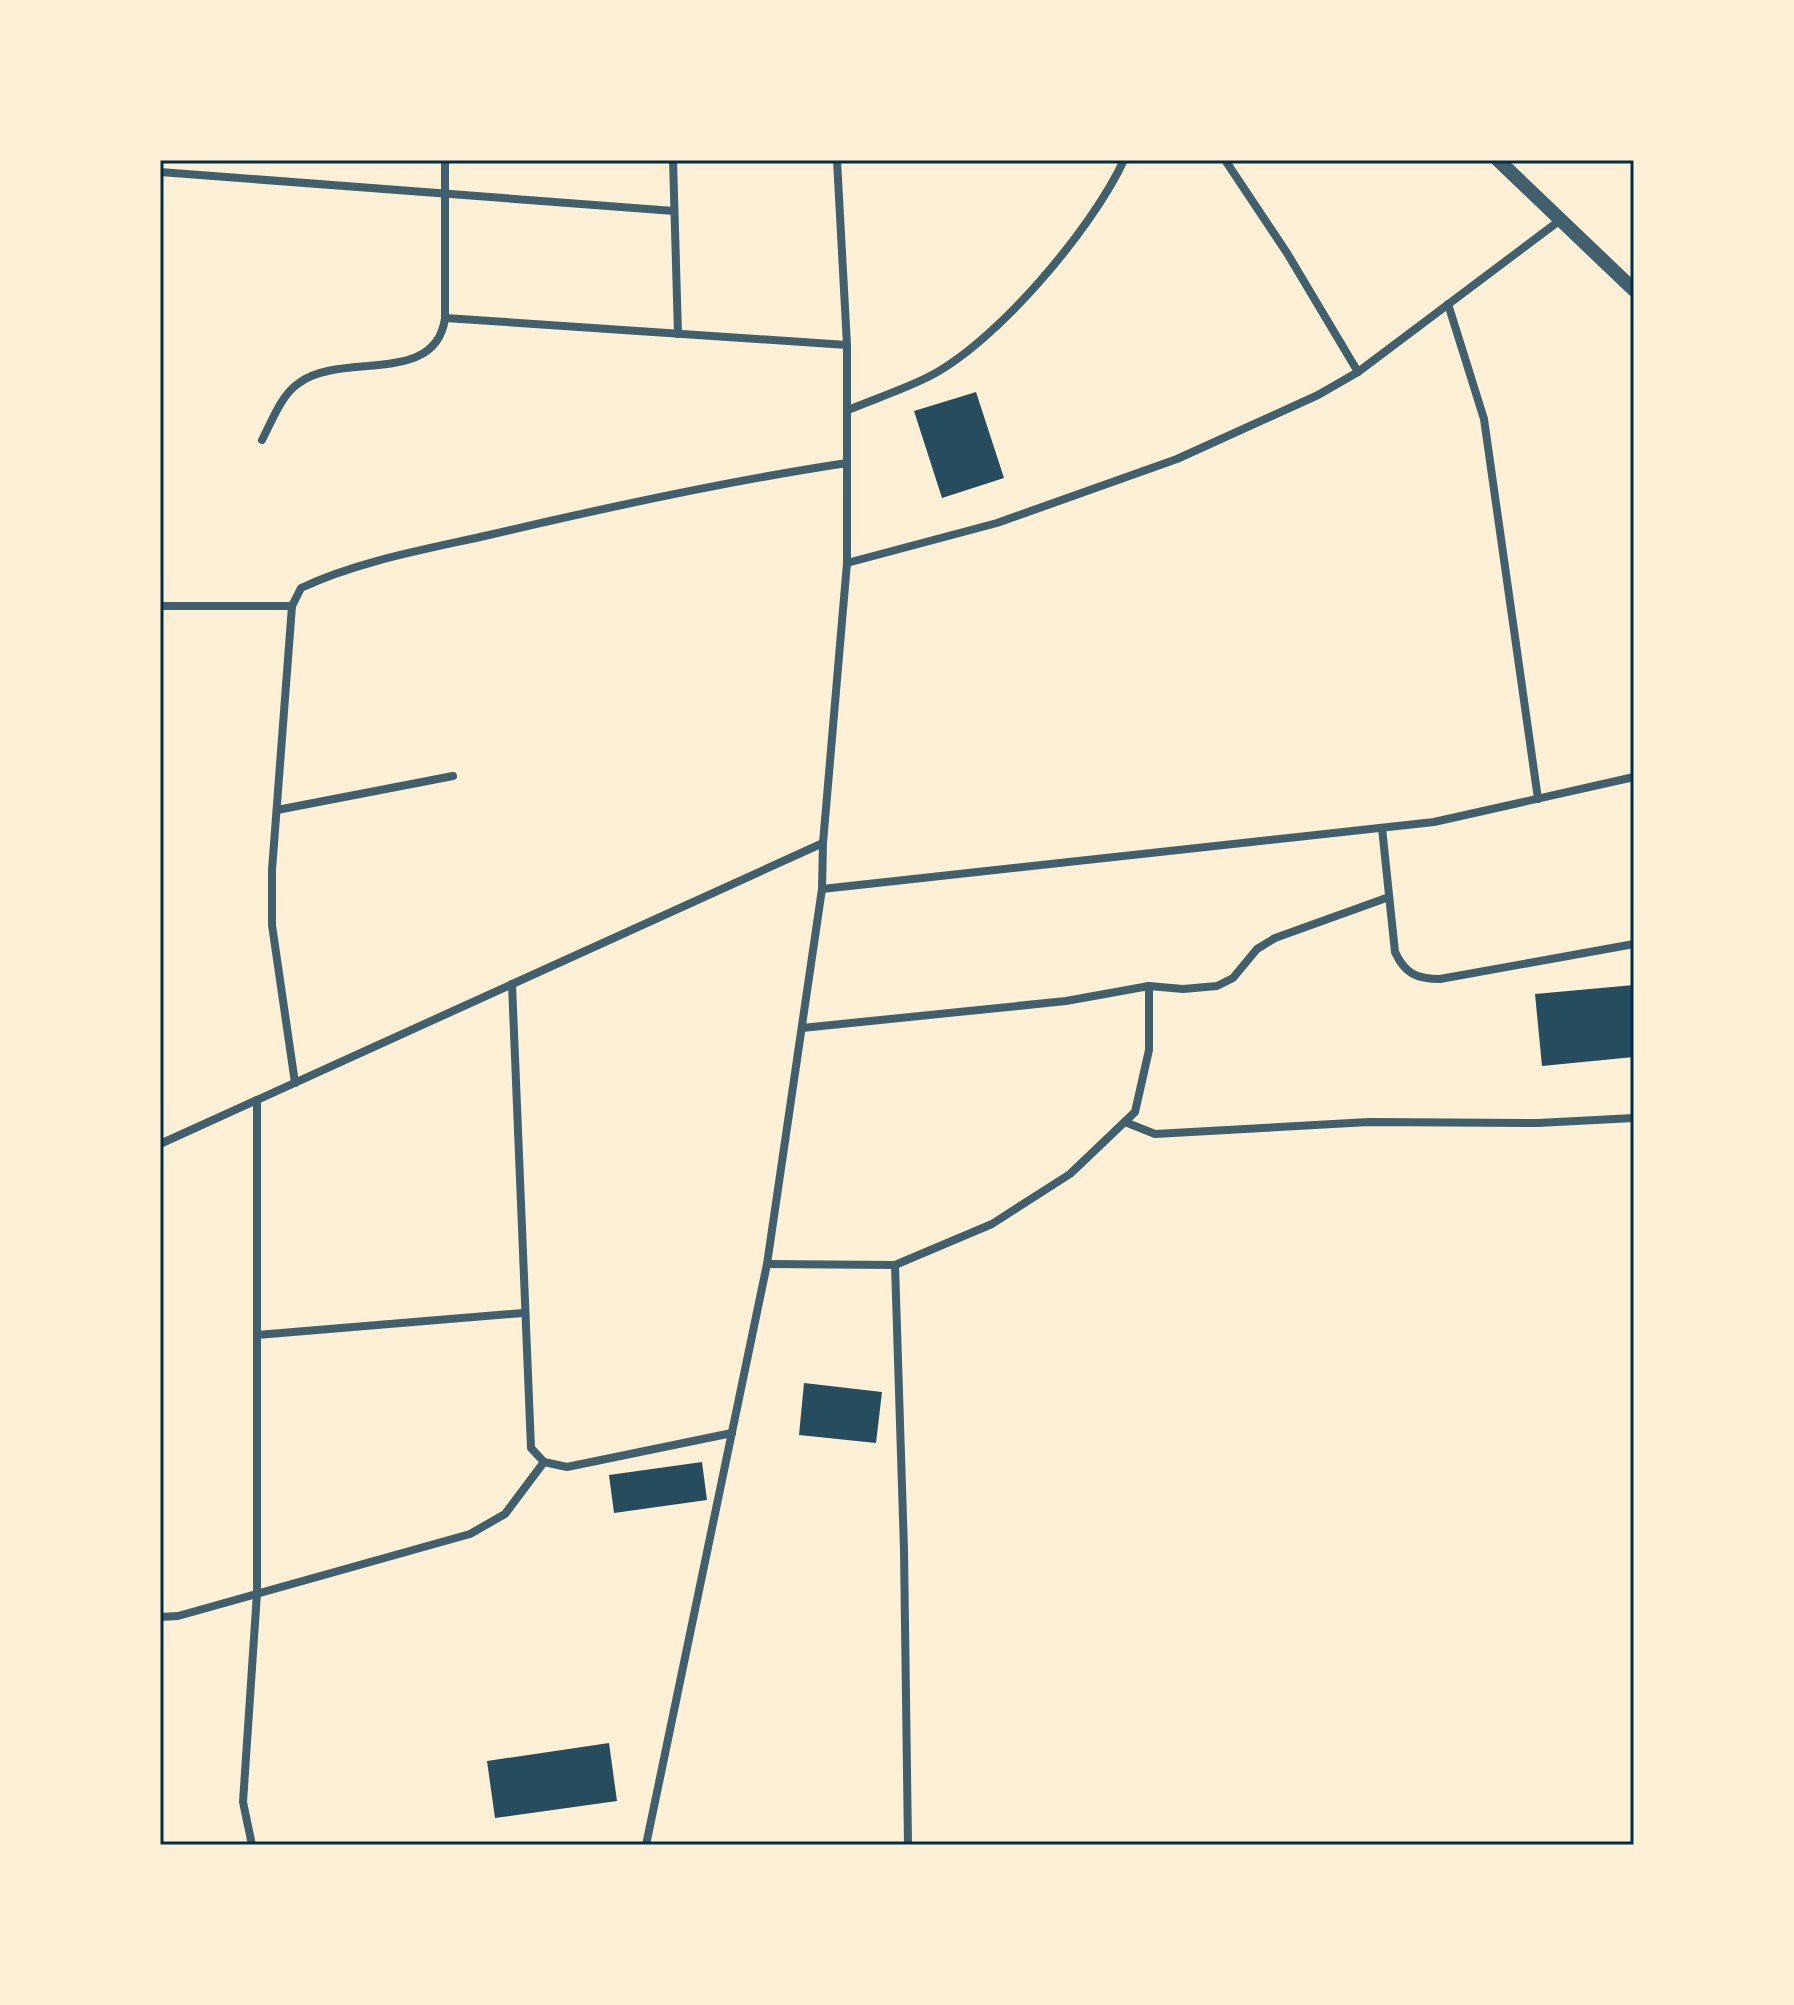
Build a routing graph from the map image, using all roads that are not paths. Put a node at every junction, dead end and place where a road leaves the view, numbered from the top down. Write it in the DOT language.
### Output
graph roads {
  1 [pos="445,160"];
  2 [pos="673,160"];
  3 [pos="837,160"];
  4 [pos="1124,160"];
  5 [pos="1225,160"];
  6 [pos="1498,160"];
  7 [pos="160,172"];
  8 [pos="445,195"];
  9 [pos="674,211"];
  10 [pos="1559,221"];
  11 [pos="1634,290"];
  12 [pos="1448,304"];
  13 [pos="445,318"];
  14 [pos="678,334"];
  15 [pos="847,345"];
  16 [pos="1358,372"];
  17 [pos="848,410"];
  18 [pos="262,440"];
  19 [pos="847,463"];
  20 [pos="847,563"];
  21 [pos="160,606"];
  22 [pos="292,606"];
  23 [pos="453,776"];
  24 [pos="1634,777"];
  25 [pos="1538,799"];
  26 [pos="277,810"];
  27 [pos="1382,828"];
  28 [pos="823,843"];
  29 [pos="822,889"];
  30 [pos="1389,897"];
  31 [pos="1634,944"];
  32 [pos="512,984"];
  33 [pos="1149,986"];
  34 [pos="802,1028"];
  35 [pos="295,1083"];
  36 [pos="257,1100"];
  37 [pos="1634,1118"];
  38 [pos="1125,1122"];
  39 [pos="160,1144"];
  40 [pos="767,1264"];
  41 [pos="895,1265"];
  42 [pos="523,1313"];
  43 [pos="257,1335"];
  44 [pos="732,1433"];
  45 [pos="544,1462"];
  46 [pos="257,1593"];
  47 [pos="160,1617"];
  48 [pos="252,1845"];
  49 [pos="646,1845"];
  50 [pos="908,1845"];
  1 -- 8 [label="street"];
  2 -- 9 [label="street"];
  3 -- 15 [label="street"];
  4 -- 17 [label="street"];
  5 -- 16 [label="street"];
  6 -- 10 [label="street"];
  7 -- 8 [label="street"];
  8 -- 9 [label="street"];
  8 -- 13 [label="street"];
  9 -- 14 [label="street"];
  10 -- 11 [label="street"];
  10 -- 12 [label="street"];
  12 -- 16 [label="street"];
  12 -- 25 [label="street"];
  13 -- 14 [label="street"];
  13 -- 18 [label="street"];
  14 -- 15 [label="street"];
  15 -- 17 [label="street"];
  16 -- 20 [label="street"];
  17 -- 19 [label="street"];
  19 -- 20 [label="street"];
  19 -- 22 [label="street"];
  20 -- 28 [label="street"];
  21 -- 22 [label="street"];
  22 -- 26 [label="street"];
  23 -- 26 [label="street"];
  24 -- 25 [label="street"];
  25 -- 27 [label="street"];
  26 -- 35 [label="street"];
  27 -- 29 [label="street"];
  27 -- 30 [label="street"];
  28 -- 29 [label="street"];
  28 -- 32 [label="street"];
  29 -- 34 [label="street"];
  30 -- 31 [label="street"];
  30 -- 33 [label="street"];
  32 -- 35 [label="street"];
  32 -- 42 [label="street"];
  33 -- 34 [label="street"];
  33 -- 38 [label="street"];
  34 -- 40 [label="street"];
  35 -- 36 [label="street"];
  36 -- 39 [label="street"];
  36 -- 43 [label="street"];
  37 -- 38 [label="street"];
  38 -- 41 [label="street"];
  40 -- 41 [label="street"];
  40 -- 44 [label="street"];
  41 -- 50 [label="street"];
  42 -- 43 [label="street"];
  42 -- 45 [label="street"];
  43 -- 46 [label="street"];
  44 -- 45 [label="street"];
  44 -- 49 [label="street"];
  45 -- 46 [label="street"];
  46 -- 47 [label="street"];
  46 -- 48 [label="street"];
}
